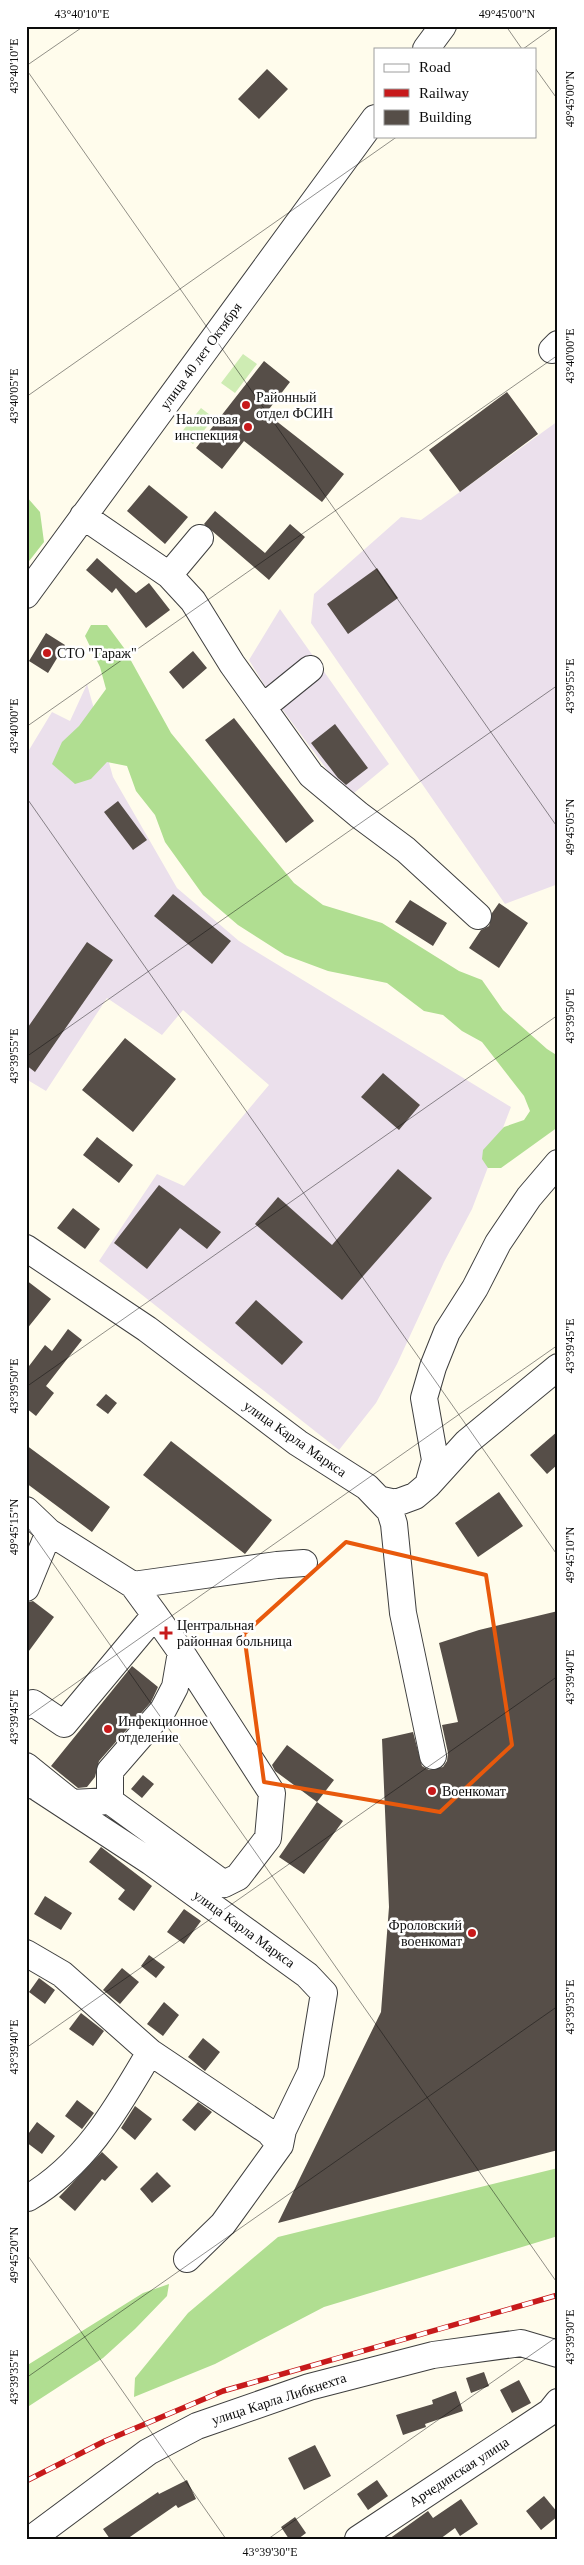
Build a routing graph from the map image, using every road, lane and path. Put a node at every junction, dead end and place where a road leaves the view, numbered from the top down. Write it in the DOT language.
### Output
graph roads {
  1 [pos="443,26"];
  2 [pos="427,48"];
  3 [pos="374,119"];
  4 [pos="83,516"];
  5 [pos="200,538"];
  6 [pos="169,574"];
  7 [pos="26,595"];
  8 [pos="310,669"];
  9 [pos="263,707"];
  10 [pos="478,916"];
  11 [pos="558,1163"];
  12 [pos="26,1248"];
  13 [pos="558,1367"];
  14 [pos="428,1485"];
  15 [pos="382,1500"];
  16 [pos="26,1510"];
  17 [pos="49,1532"];
  18 [pos="304,1563"];
  19 [pos="133,1585"];
  20 [pos="26,1588"];
  21 [pos="155,1615"];
  22 [pos="181,1652"];
  23 [pos="26,1706"];
  24 [pos="432,1756"];
  25 [pos="26,1766"];
  26 [pos="26,1784"];
  27 [pos="110,1801"];
  28 [pos="26,1953"];
  29 [pos="150,2052"];
  30 [pos="280,2145"];
  31 [pos="26,2196"];
  32 [pos="187,2259"];
  33 [pos="558,2354"];
  34 [pos="558,2402"];
  35 [pos="31,2539"];
  36 [pos="358,2539"];
  1 -- 2 [label="street"];
  3 -- 4 [label="street, улица 40 лет Октября"];
  4 -- 6 [label="street"];
  4 -- 7 [label="street, улица 40 лет Октября"];
  5 -- 6 [label="street"];
  6 -- 9 [label="street"];
  8 -- 9 [label="street"];
  9 -- 10 [label="street"];
  11 -- 14 [label="street"];
  12 -- 15 [label="street, улица Карла Маркса"];
  13 -- 14 [label="street"];
  14 -- 15 [label="street"];
  15 -- 24 [label="street, улица Карла Маркса"];
  16 -- 17 [label="street"];
  17 -- 19 [label="street"];
  17 -- 20 [label="street"];
  18 -- 19 [label="street"];
  19 -- 21 [label="street"];
  21 -- 22 [label="street"];
  21 -- 23 [label="street"];
  22 -- 27 [label="street"];
  22 -- 27 [label="street"];
  25 -- 27 [label="street"];
  26 -- 30 [label="street, улица Карла Маркса"];
  28 -- 29 [label="street"];
  29 -- 30 [label="street"];
  29 -- 31 [label="street"];
  30 -- 32 [label="street, улица Карла Маркса"];
  33 -- 35 [label="street, улица Карла Либкнехта"];
  34 -- 36 [label="street, Арчединская улица"];
}
